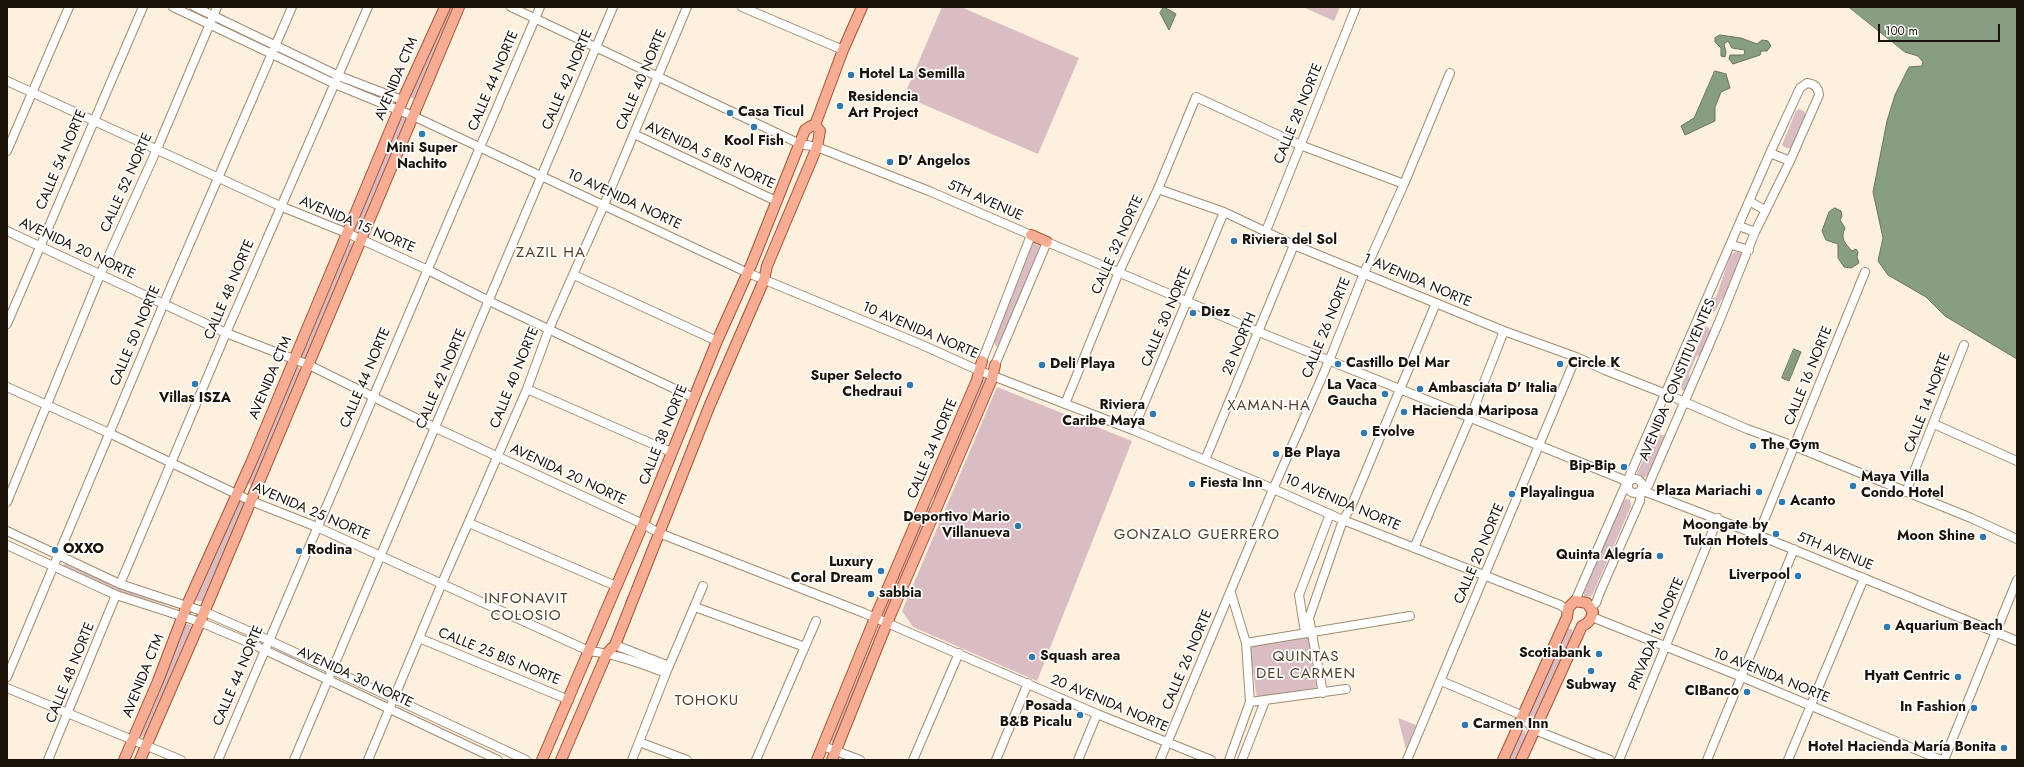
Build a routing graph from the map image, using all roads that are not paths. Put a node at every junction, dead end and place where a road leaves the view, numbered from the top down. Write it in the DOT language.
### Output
graph roads {
  1 [pos="69,7"];
  2 [pos="143,7"];
  3 [pos="173,7"];
  4 [pos="195,7"];
  5 [pos="292,7"];
  6 [pos="368,7"];
  7 [pos="445,7"];
  8 [pos="459,7"];
  9 [pos="511,7"];
  10 [pos="540,7"];
  11 [pos="613,7"];
  12 [pos="687,7"];
  13 [pos="742,7"];
  14 [pos="862,7"];
  15 [pos="1356,7"];
  16 [pos="215,11"];
  17 [pos="535,18"];
  18 [pos="210,24"];
  19 [pos="276,46"];
  20 [pos="596,47"];
  21 [pos="843,50"];
  22 [pos="271,54"];
  23 [pos="1450,73"];
  24 [pos="339,76"];
  25 [pos="658,76"];
  26 [pos="7,81"];
  27 [pos="335,84"];
  28 [pos="32,91"];
  29 [pos="402,100"];
  30 [pos="399,110"];
  31 [pos="415,111"];
  32 [pos="94,119"];
  33 [pos="815,125"];
  34 [pos="634,134"];
  35 [pos="800,144"];
  36 [pos="1300,145"];
  37 [pos="817,147"];
  38 [pos="157,149"];
  39 [pos="481,149"];
  40 [pos="7,151"];
  41 [pos="1770,153"];
  42 [pos="1790,161"];
  43 [pos="542,176"];
  44 [pos="219,178"];
  45 [pos="1404,184"];
  46 [pos="1158,189"];
  47 [pos="776,201"];
  48 [pos="1749,201"];
  49 [pos="604,205"];
  50 [pos="280,206"];
  51 [pos="1765,210"];
  52 [pos="1224,212"];
  53 [pos="1739,226"];
  54 [pos="7,231"];
  55 [pos="1266,232"];
  56 [pos="1755,232"];
  57 [pos="347,233"];
  58 [pos="1031,235"];
  59 [pos="360,240"];
  60 [pos="1047,242"];
  61 [pos="1294,245"];
  62 [pos="1732,245"];
  63 [pos="40,246"];
  64 [pos="1749,250"];
  65 [pos="428,270"];
  66 [pos="1119,272"];
  67 [pos="1364,272"];
  68 [pos="1865,272"];
  69 [pos="748,273"];
  70 [pos="100,275"];
  71 [pos="574,275"];
  72 [pos="764,280"];
  73 [pos="489,301"];
  74 [pos="1188,302"];
  75 [pos="164,303"];
  76 [pos="1436,303"];
  77 [pos="7,324"];
  78 [pos="549,329"];
  79 [pos="1504,331"];
  80 [pos="1259,332"];
  81 [pos="226,333"];
  82 [pos="717,341"];
  83 [pos="1964,345"];
  84 [pos="1576,357"];
  85 [pos="295,360"];
  86 [pos="1329,360"];
  87 [pos="982,361"];
  88 [pos="309,365"];
  89 [pos="995,365"];
  90 [pos="980,371"];
  91 [pos="993,376"];
  92 [pos="7,387"];
  93 [pos="1399,388"];
  94 [pos="527,389"];
  95 [pos="1666,394"];
  96 [pos="372,397"];
  97 [pos="694,398"];
  98 [pos="1685,402"];
  99 [pos="1065,404"];
  100 [pos="47,405"];
  101 [pos="709,407"];
  102 [pos="1470,418"];
  103 [pos="1934,424"];
  104 [pos="436,428"];
  105 [pos="1133,430"];
  106 [pos="109,433"];
  107 [pos="1539,446"];
  108 [pos="1794,446"];
  109 [pos="671,452"];
  110 [pos="496,456"];
  111 [pos="1205,460"];
  112 [pos="2017,461"];
  113 [pos="171,462"];
  114 [pos="1629,482"];
  115 [pos="1273,489"];
  116 [pos="1641,490"];
  117 [pos="1906,492"];
  118 [pos="237,494"];
  119 [pos="927,500"];
  120 [pos="251,501"];
  121 [pos="7,502"];
  122 [pos="938,505"];
  123 [pos="1330,514"];
  124 [pos="1718,518"];
  125 [pos="1343,520"];
  126 [pos="469,523"];
  127 [pos="643,524"];
  128 [pos="317,527"];
  129 [pos="7,531"];
  130 [pos="659,533"];
  131 [pos="1758,535"];
  132 [pos="2017,539"];
  133 [pos="7,545"];
  134 [pos="1414,548"];
  135 [pos="1794,549"];
  136 [pos="58,555"];
  137 [pos="380,557"];
  138 [pos="54,567"];
  139 [pos="1486,575"];
  140 [pos="1864,578"];
  141 [pos="2017,580"];
  142 [pos="442,583"];
  143 [pos="120,584"];
  144 [pos="616,586"];
  145 [pos="703,586"];
  146 [pos="1231,593"];
  147 [pos="116,594"];
  148 [pos="1575,601"];
  149 [pos="187,605"];
  150 [pos="695,607"];
  151 [pos="1591,607"];
  152 [pos="1567,610"];
  153 [pos="205,612"];
  154 [pos="184,616"];
  155 [pos="1410,616"];
  156 [pos="1592,617"];
  157 [pos="875,618"];
  158 [pos="816,621"];
  159 [pos="200,622"];
  160 [pos="888,623"];
  161 [pos="1308,632"];
  162 [pos="1996,633"];
  163 [pos="419,638"];
  164 [pos="268,640"];
  165 [pos="2017,641"];
  166 [pos="1246,643"];
  167 [pos="615,645"];
  168 [pos="805,647"];
  169 [pos="1665,647"];
  170 [pos="266,650"];
  171 [pos="589,651"];
  172 [pos="607,653"];
  173 [pos="959,653"];
  174 [pos="331,669"];
  175 [pos="667,670"];
  176 [pos="7,677"];
  177 [pos="1742,677"];
  178 [pos="328,679"];
  179 [pos="1441,681"];
  180 [pos="1028,683"];
  181 [pos="7,688"];
  182 [pos="1346,689"];
  183 [pos="1323,693"];
  184 [pos="394,698"];
  185 [pos="569,700"];
  186 [pos="1265,701"];
  187 [pos="1250,702"];
  188 [pos="1810,705"];
  189 [pos="389,709"];
  190 [pos="69,712"];
  191 [pos="1097,714"];
  192 [pos="1523,717"];
  193 [pos="1535,730"];
  194 [pos="133,740"];
  195 [pos="639,742"];
  196 [pos="1168,742"];
  197 [pos="146,746"];
  198 [pos="823,746"];
  199 [pos="836,750"];
  200 [pos="48,760"];
  201 [pos="124,760"];
  202 [pos="140,760"];
  203 [pos="180,760"];
  204 [pos="218,760"];
  205 [pos="294,760"];
  206 [pos="368,760"];
  207 [pos="498,760"];
  208 [pos="526,760"];
  209 [pos="542,760"];
  210 [pos="561,760"];
  211 [pos="632,760"];
  212 [pos="687,760"];
  213 [pos="756,760"];
  214 [pos="818,760"];
  215 [pos="832,760"];
  216 [pos="860,760"];
  217 [pos="913,760"];
  218 [pos="996,760"];
  219 [pos="1078,760"];
  220 [pos="1160,760"];
  221 [pos="1211,760"];
  222 [pos="1229,760"];
  223 [pos="1242,760"];
  224 [pos="1407,760"];
  225 [pos="1504,760"];
  226 [pos="1521,760"];
  227 [pos="1610,760"];
  228 [pos="1619,760"];
  229 [pos="1707,760"];
  230 [pos="1788,760"];
  231 [pos="1940,760"];
  232 [pos="1944,760"];
  1 -- 28 [label="street"];
  2 -- 32 [label="street, CALLE 54 NORTE"];
  3 -- 18 [label="street, 10 AVENIDA NORTE"];
  4 -- 16 [label="street"];
  5 -- 19 [label="street, CALLE 50 NORTE"];
  6 -- 24 [label="street, CALLE 48 NORTE"];
  7 -- 29 [label="main road, AVENIDA CTM"];
  8 -- 31 [label="main road, AVENIDA CTM"];
  9 -- 17 [label="street"];
  10 -- 17 [label="street, CALLE 44 NORTE"];
  11 -- 20 [label="street, CALLE 42 NORTE"];
  12 -- 25 [label="street, CALLE 40 NORTE"];
  13 -- 21 [label="street"];
  14 -- 21 [label="main road, CALLE 38 NORTE"];
  15 -- 36 [label="street, CALLE 28 NORTE"];
  16 -- 18 [label="street, CALLE 52 NORTE"];
  16 -- 19 [label="street"];
  17 -- 20 [label="street"];
  17 -- 39 [label="street, CALLE 44 NORTE"];
  18 -- 22 [label="street, 10 AVENIDA NORTE"];
  18 -- 38 [label="street, CALLE 52 NORTE"];
  19 -- 22 [label="street, CALLE 50 NORTE"];
  19 -- 24 [label="street"];
  20 -- 25 [label="street"];
  20 -- 43 [label="street, CALLE 42 NORTE"];
  21 -- 33 [label="main road, CALLE 38 NORTE"];
  22 -- 27 [label="street, 10 AVENIDA NORTE"];
  22 -- 44 [label="street, CALLE 50 NORTE"];
  23 -- 45 [label="street, CALLE 26 NORTE"];
  24 -- 27 [label="street, CALLE 48 NORTE"];
  24 -- 29 [label="street"];
  25 -- 34 [label="street, CALLE 40 NORTE"];
  25 -- 35 [label="street"];
  26 -- 28 [label="street, AVENIDA 15 NORTE"];
  27 -- 30 [label="street, 10 AVENIDA NORTE"];
  27 -- 50 [label="street, CALLE 48 NORTE"];
  28 -- 32 [label="street, AVENIDA 15 NORTE"];
  28 -- 40 [label="street"];
  29 -- 30 [label="main road, AVENIDA CTM"];
  30 -- 31 [label="street, 10 AVENIDA NORTE"];
  30 -- 57 [label="main road, AVENIDA CTM"];
  31 -- 39 [label="street, 10 AVENIDA NORTE"];
  31 -- 59 [label="main road, AVENIDA CTM"];
  32 -- 38 [label="street, AVENIDA 15 NORTE"];
  32 -- 63 [label="street, CALLE 54 NORTE"];
  33 -- 35 [label="main road, CALLE 38 NORTE"];
  33 -- 37 [label="main road, CALLE 38 NORTE"];
  34 -- 47 [label="street, AVENIDA 5 BIS NORTE"];
  34 -- 49 [label="street, CALLE 40 NORTE"];
  35 -- 37 [label="street, 5TH AVENUE"];
  35 -- 47 [label="main road, CALLE 38 NORTE"];
  36 -- 45 [label="street"];
  36 -- 46 [label="street, CALLE 32 NORTE"];
  36 -- 55 [label="street, CALLE 28 NORTE"];
  37 -- 58 [label="street, 5TH AVENUE"];
  37 -- 72 [label="main road, CALLE 38 NORTE"];
  38 -- 44 [label="street, AVENIDA 15 NORTE"];
  38 -- 70 [label="street, CALLE 52 NORTE"];
  39 -- 43 [label="street, 10 AVENIDA NORTE"];
  39 -- 65 [label="street, CALLE 44 NORTE"];
  41 -- 42 [label="street"];
  41 -- 42 [label="street, AVENIDA CONSTITUYENTES"];
  41 -- 48 [label="street, AVENIDA CONSTITUYENTES"];
  42 -- 51 [label="street, AVENIDA CONSTITUYENTES"];
  43 -- 49 [label="street, 10 AVENIDA NORTE"];
  43 -- 73 [label="street, CALLE 42 NORTE"];
  44 -- 50 [label="street, AVENIDA 15 NORTE"];
  44 -- 75 [label="street, CALLE 50 NORTE"];
  45 -- 67 [label="street, CALLE 26 NORTE"];
  46 -- 52 [label="street, 1 AVENIDA NORTE"];
  46 -- 66 [label="street, CALLE 32 NORTE"];
  47 -- 69 [label="main road, CALLE 38 NORTE"];
  48 -- 51 [label="street"];
  48 -- 53 [label="street, AVENIDA CONSTITUYENTES"];
  49 -- 69 [label="street, 10 AVENIDA NORTE"];
  49 -- 71 [label="street, CALLE 40 NORTE"];
  50 -- 57 [label="street, AVENIDA 15 NORTE"];
  50 -- 81 [label="street, CALLE 48 NORTE"];
  51 -- 56 [label="street, AVENIDA CONSTITUYENTES"];
  52 -- 55 [label="street, 1 AVENIDA NORTE"];
  52 -- 74 [label="street, CALLE 30 NORTE"];
  53 -- 56 [label="street"];
  53 -- 62 [label="street, AVENIDA CONSTITUYENTES"];
  54 -- 63 [label="street, AVENIDA 20 NORTE"];
  55 -- 61 [label="street, 1 AVENIDA NORTE"];
  56 -- 64 [label="street, AVENIDA CONSTITUYENTES"];
  57 -- 59 [label="street, AVENIDA 15 NORTE"];
  57 -- 85 [label="main road, AVENIDA CTM"];
  58 -- 60 [label="main road"];
  58 -- 87 [label="street, CALLE 34 NORTE"];
  59 -- 65 [label="street, AVENIDA 15 NORTE"];
  59 -- 88 [label="main road, AVENIDA CTM"];
  60 -- 66 [label="street"];
  60 -- 89 [label="street, CALLE 34 NORTE"];
  61 -- 67 [label="street, 1 AVENIDA NORTE"];
  61 -- 80 [label="street, 28 NORTH"];
  62 -- 64 [label="street"];
  62 -- 95 [label="street, AVENIDA CONSTITUYENTES"];
  63 -- 70 [label="street, AVENIDA 20 NORTE"];
  63 -- 77 [label="street, CALLE 54 NORTE"];
  64 -- 98 [label="street, AVENIDA CONSTITUYENTES"];
  65 -- 73 [label="street, AVENIDA 15 NORTE"];
  65 -- 96 [label="street, CALLE 44 NORTE"];
  66 -- 74 [label="street"];
  66 -- 99 [label="street, CALLE 32 NORTE"];
  67 -- 76 [label="street, 1 AVENIDA NORTE"];
  67 -- 86 [label="street, CALLE 26 NORTE"];
  68 -- 108 [label="street, CALLE 16 NORTE"];
  69 -- 72 [label="street, 10 AVENIDA NORTE"];
  69 -- 82 [label="main road, CALLE 38 NORTE"];
  70 -- 75 [label="street, AVENIDA 20 NORTE"];
  70 -- 100 [label="street, CALLE 52 NORTE"];
  71 -- 78 [label="street, CALLE 40 NORTE"];
  71 -- 82 [label="street"];
  72 -- 90 [label="street, 10 AVENIDA NORTE"];
  72 -- 101 [label="main road, CALLE 38 NORTE"];
  73 -- 78 [label="street, AVENIDA 15 NORTE"];
  73 -- 104 [label="street, CALLE 42 NORTE"];
  74 -- 80 [label="street"];
  74 -- 105 [label="street, CALLE 30 NORTE"];
  75 -- 81 [label="street, AVENIDA 20 NORTE"];
  75 -- 106 [label="street, CALLE 50 NORTE"];
  76 -- 79 [label="street, 1 AVENIDA NORTE"];
  76 -- 93 [label="street"];
  78 -- 94 [label="street, CALLE 40 NORTE"];
  78 -- 97 [label="street, AVENIDA 15 NORTE"];
  79 -- 84 [label="street, 1 AVENIDA NORTE"];
  79 -- 102 [label="street"];
  80 -- 86 [label="street"];
  80 -- 111 [label="street, 28 NORTH"];
  81 -- 85 [label="street, AVENIDA 20 NORTE"];
  81 -- 113 [label="street, CALLE 48 NORTE"];
  82 -- 97 [label="main road, CALLE 38 NORTE"];
  83 -- 103 [label="street, CALLE 14 NORTE"];
  84 -- 95 [label="street, 1 AVENIDA NORTE"];
  84 -- 107 [label="street, CALLE 20 NORTE"];
  85 -- 88 [label="street, AVENIDA 20 NORTE"];
  85 -- 118 [label="main road, AVENIDA CTM"];
  86 -- 93 [label="street"];
  86 -- 115 [label="street, CALLE 26 NORTE"];
  87 -- 90 [label="main road, CALLE 34 NORTE"];
  88 -- 96 [label="street, AVENIDA 20 NORTE"];
  88 -- 120 [label="main road, AVENIDA CTM"];
  89 -- 91 [label="main road, CALLE 34 NORTE"];
  90 -- 91 [label="street, 10 AVENIDA NORTE"];
  90 -- 119 [label="main road, CALLE 34 NORTE"];
  91 -- 99 [label="street, 10 AVENIDA NORTE"];
  91 -- 122 [label="main road, CALLE 34 NORTE"];
  92 -- 100 [label="street, AVENIDA 25 NORTE"];
  93 -- 102 [label="street"];
  93 -- 125 [label="street"];
  94 -- 109 [label="street"];
  94 -- 110 [label="street, CALLE 40 NORTE"];
  95 -- 98 [label="street, 1 AVENIDA NORTE"];
  95 -- 114 [label="street, AVENIDA CONSTITUYENTES"];
  96 -- 104 [label="street, AVENIDA 20 NORTE"];
  96 -- 128 [label="street, CALLE 44 NORTE"];
  97 -- 101 [label="main road"];
  97 -- 109 [label="main road, CALLE 38 NORTE"];
  98 -- 108 [label="street"];
  98 -- 116 [label="street, AVENIDA CONSTITUYENTES"];
  99 -- 105 [label="street, 10 AVENIDA NORTE"];
  100 -- 106 [label="street, AVENIDA 25 NORTE"];
  100 -- 121 [label="street, CALLE 52 NORTE"];
  101 -- 130 [label="main road, CALLE 38 NORTE"];
  102 -- 107 [label="street"];
  102 -- 134 [label="street"];
  103 -- 112 [label="street"];
  103 -- 117 [label="street, CALLE 14 NORTE"];
  104 -- 110 [label="street, AVENIDA 20 NORTE"];
  104 -- 137 [label="street, CALLE 42 NORTE"];
  105 -- 111 [label="street, 10 AVENIDA NORTE"];
  106 -- 113 [label="street, AVENIDA 25 NORTE"];
  106 -- 136 [label="street, CALLE 50 NORTE"];
  107 -- 114 [label="street"];
  107 -- 139 [label="street, CALLE 20 NORTE"];
  108 -- 117 [label="street"];
  108 -- 131 [label="street, CALLE 16 NORTE"];
  109 -- 127 [label="main road, CALLE 38 NORTE"];
  110 -- 126 [label="street, CALLE 40 NORTE"];
  110 -- 127 [label="street, AVENIDA 20 NORTE"];
  111 -- 115 [label="street, 10 AVENIDA NORTE"];
  113 -- 118 [label="street, AVENIDA 25 NORTE"];
  113 -- 143 [label="street, CALLE 48 NORTE"];
  114 -- 116 [label="street, 5TH AVENUE"];
  114 -- 148 [label="street, AVENIDA CONSTITUYENTES"];
  115 -- 123 [label="street, 10 AVENIDA NORTE"];
  115 -- 146 [label="street, CALLE 26 NORTE"];
  116 -- 124 [label="street, 5TH AVENUE"];
  116 -- 151 [label="street, AVENIDA CONSTITUYENTES"];
  117 -- 132 [label="street"];
  118 -- 120 [label="street, AVENIDA 25 NORTE"];
  118 -- 149 [label="main road, AVENIDA CTM"];
  119 -- 122 [label="main road"];
  119 -- 157 [label="main road, CALLE 34 NORTE"];
  120 -- 128 [label="street, AVENIDA 25 NORTE"];
  120 -- 153 [label="main road, AVENIDA CTM"];
  122 -- 160 [label="main road, CALLE 34 NORTE"];
  123 -- 125 [label="street, 10 AVENIDA NORTE"];
  123 -- 161 [label="street"];
  124 -- 131 [label="street, 5TH AVENUE"];
  124 -- 169 [label="street, PRIVADA 16 NORTE"];
  125 -- 134 [label="street, 10 AVENIDA NORTE"];
  125 -- 161 [label="street"];
  126 -- 142 [label="street, CALLE 40 NORTE"];
  126 -- 144 [label="street"];
  127 -- 130 [label="street, AVENIDA 20 NORTE"];
  127 -- 144 [label="main road, CALLE 38 NORTE"];
  128 -- 137 [label="street, AVENIDA 25 NORTE"];
  128 -- 164 [label="street, CALLE 44 NORTE"];
  129 -- 136 [label="street"];
  130 -- 157 [label="street"];
  130 -- 167 [label="main road, CALLE 38 NORTE"];
  131 -- 135 [label="street, 5TH AVENUE"];
  133 -- 138 [label="street"];
  134 -- 139 [label="street, 10 AVENIDA NORTE"];
  135 -- 140 [label="street, 5TH AVENUE"];
  135 -- 177 [label="street"];
  136 -- 138 [label="street, CALLE 50 NORTE"];
  136 -- 143 [label="street"];
  137 -- 142 [label="street, AVENIDA 25 NORTE"];
  137 -- 174 [label="street, CALLE 42 NORTE"];
  138 -- 147 [label="street"];
  138 -- 176 [label="street, CALLE 50 NORTE"];
  139 -- 152 [label="street, 10 AVENIDA NORTE"];
  139 -- 179 [label="street, CALLE 20 NORTE"];
  140 -- 162 [label="street, 5TH AVENUE"];
  140 -- 188 [label="street"];
  141 -- 162 [label="street"];
  142 -- 163 [label="street, CALLE 40 NORTE"];
  142 -- 171 [label="street, AVENIDA 25 NORTE"];
  143 -- 149 [label="street"];
  144 -- 171 [label="main road, CALLE 38 NORTE"];
  145 -- 150 [label="street"];
  146 -- 166 [label="street, CALLE 26 NORTE"];
  146 -- 196 [label="street, CALLE 26 NORTE"];
  147 -- 154 [label="street, AVENIDA 30 NORTE"];
  147 -- 190 [label="street, CALLE 48 NORTE"];
  148 -- 151 [label="main road"];
  148 -- 152 [label="main road, AVENIDA CONSTITUYENTES"];
  149 -- 153 [label="street, AVENIDA 30 NORTE"];
  149 -- 154 [label="main road, AVENIDA CTM"];
  150 -- 168 [label="street"];
  150 -- 175 [label="street"];
  151 -- 156 [label="main road"];
  152 -- 192 [label="main road, AVENIDA CONSTITUYENTES"];
  153 -- 159 [label="main road, AVENIDA CTM"];
  153 -- 164 [label="street, AVENIDA 30 NORTE"];
  154 -- 159 [label="street, AVENIDA 30 NORTE"];
  154 -- 194 [label="main road, AVENIDA CTM"];
  155 -- 161 [label="street"];
  156 -- 169 [label="street, 10 AVENIDA NORTE"];
  156 -- 193 [label="main road"];
  157 -- 160 [label="street"];
  157 -- 198 [label="main road, CALLE 34 NORTE"];
  158 -- 168 [label="street"];
  159 -- 170 [label="street, AVENIDA 30 NORTE"];
  159 -- 197 [label="main road, AVENIDA CTM"];
  160 -- 173 [label="street, 20 AVENIDA NORTE"];
  160 -- 199 [label="main road, CALLE 34 NORTE"];
  161 -- 166 [label="street"];
  161 -- 183 [label="street"];
  162 -- 165 [label="street, 5TH AVENUE"];
  162 -- 232 [label="street"];
  163 -- 184 [label="street, CALLE 40 NORTE"];
  163 -- 185 [label="street, CALLE 25 BIS NORTE"];
  164 -- 170 [label="street, CALLE 44 NORTE"];
  164 -- 174 [label="street, AVENIDA 30 NORTE"];
  166 -- 187 [label="street, CALLE 26 NORTE"];
  167 -- 172 [label="main road, CALLE 38 NORTE"];
  167 -- 175 [label="street"];
  168 -- 213 [label="street"];
  169 -- 177 [label="street, 10 AVENIDA NORTE"];
  169 -- 228 [label="street, PRIVADA 16 NORTE"];
  170 -- 178 [label="street, AVENIDA 30 NORTE"];
  170 -- 204 [label="street, CALLE 44 NORTE"];
  171 -- 172 [label="street, AVENIDA 25 NORTE"];
  171 -- 185 [label="main road, CALLE 38 NORTE"];
  172 -- 175 [label="street, AVENIDA 25 NORTE"];
  172 -- 210 [label="main road, CALLE 38 NORTE"];
  173 -- 180 [label="street, 20 AVENIDA NORTE"];
  173 -- 217 [label="street"];
  174 -- 178 [label="street, CALLE 42 NORTE"];
  174 -- 184 [label="street, AVENIDA 30 NORTE"];
  175 -- 195 [label="street"];
  177 -- 188 [label="street, 10 AVENIDA NORTE"];
  177 -- 229 [label="street"];
  178 -- 189 [label="street, AVENIDA 30 NORTE"];
  178 -- 205 [label="street, CALLE 42 NORTE"];
  179 -- 192 [label="street"];
  179 -- 224 [label="street, CALLE 20 NORTE"];
  180 -- 191 [label="street, 20 AVENIDA NORTE"];
  180 -- 218 [label="street"];
  181 -- 190 [label="street"];
  182 -- 183 [label="street"];
  183 -- 186 [label="street"];
  184 -- 189 [label="street, CALLE 40 NORTE"];
  184 -- 208 [label="street, AVENIDA 30 NORTE"];
  185 -- 209 [label="main road, CALLE 38 NORTE"];
  186 -- 187 [label="street"];
  186 -- 223 [label="street"];
  187 -- 222 [label="street"];
  188 -- 230 [label="street"];
  188 -- 231 [label="street, 10 AVENIDA NORTE"];
  189 -- 206 [label="street, CALLE 40 NORTE"];
  189 -- 207 [label="street, AVENIDA 30 NORTE"];
  190 -- 194 [label="street"];
  190 -- 200 [label="street, CALLE 48 NORTE"];
  191 -- 196 [label="street, 20 AVENIDA NORTE"];
  191 -- 219 [label="street"];
  192 -- 193 [label="street"];
  192 -- 225 [label="main road, AVENIDA CONSTITUYENTES"];
  193 -- 226 [label="main road"];
  193 -- 227 [label="street"];
  194 -- 197 [label="street"];
  194 -- 201 [label="main road, AVENIDA CTM"];
  195 -- 211 [label="street"];
  195 -- 212 [label="street"];
  196 -- 220 [label="street, CALLE 26 NORTE"];
  196 -- 221 [label="street, 20 AVENIDA NORTE"];
  197 -- 202 [label="main road, AVENIDA CTM"];
  197 -- 203 [label="street"];
  198 -- 199 [label="street"];
  198 -- 214 [label="main road, CALLE 34 NORTE"];
  199 -- 215 [label="main road, CALLE 34 NORTE"];
  199 -- 216 [label="street"];
}
